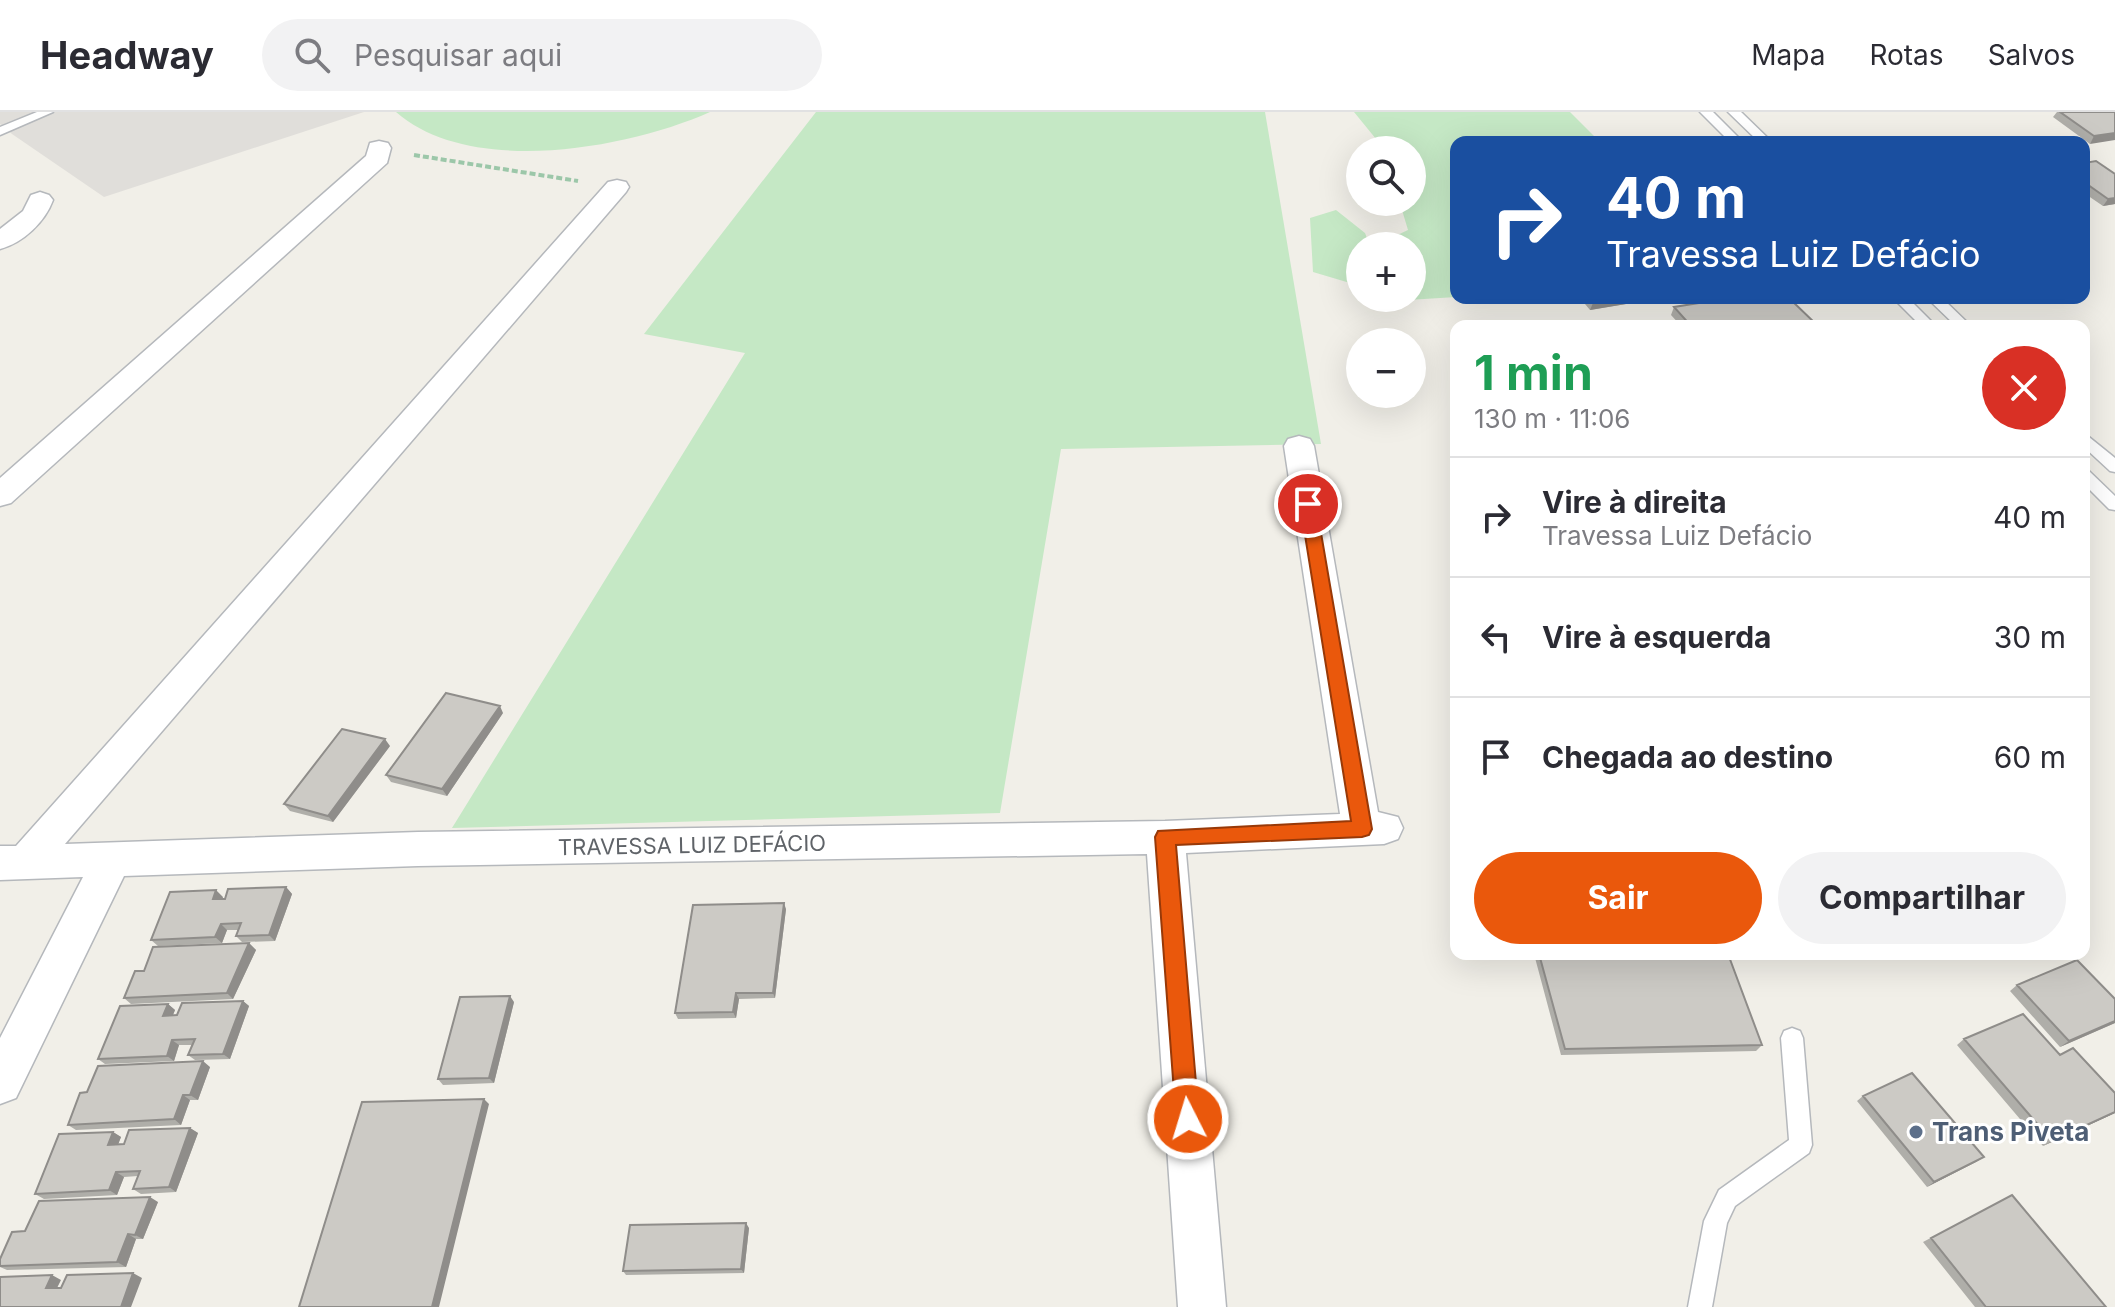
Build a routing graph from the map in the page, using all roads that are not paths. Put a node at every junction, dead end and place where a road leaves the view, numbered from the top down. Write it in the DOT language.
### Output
graph roads {
  1 [pos="47,112"];
  2 [pos="1706,112"];
  3 [pos="1734,112"];
  4 [pos="0,131"];
  5 [pos="1731,136"];
  6 [pos="1760,136"];
  7 [pos="378,153"];
  8 [pos="617,187"];
  9 [pos="40,200"];
  10 [pos="0,241"];
  11 [pos="1906,304"];
  12 [pos="1940,304"];
  13 [pos="1923,320"];
  14 [pos="1958,320"];
  15 [pos="2090,444"];
  16 [pos="1299,446"];
  17 [pos="2115,467"];
  18 [pos="2090,481"];
  19 [pos="0,495"];
  20 [pos="2115,505"];
  21 [pos="1165,837"];
  22 [pos="112,860"];
  23 [pos="12,863"];
  24 [pos="1792,1038"];
  25 [pos="0,1083"];
  26 [pos="1202,1307"];
  27 [pos="1700,1307"];
  1 -- 4 [label="lane"];
  2 -- 5 [label="lane"];
  3 -- 6 [label="lane"];
  7 -- 19 [label="street"];
  8 -- 23 [label="street"];
  9 -- 10 [label="street"];
  11 -- 13 [label="lane"];
  12 -- 14 [label="lane"];
  15 -- 17 [label="lane"];
  16 -- 21 [label="street, TRAVESSA LUIZ DEFÁCIO"];
  18 -- 20 [label="lane"];
  21 -- 22 [label="street, TRAVESSA LUIZ DEFÁCIO"];
  21 -- 26 [label="street"];
  22 -- 23 [label="street, TRAVESSA LUIZ DEFÁCIO"];
  22 -- 25 [label="street"];
  24 -- 27 [label="lane"];
}
